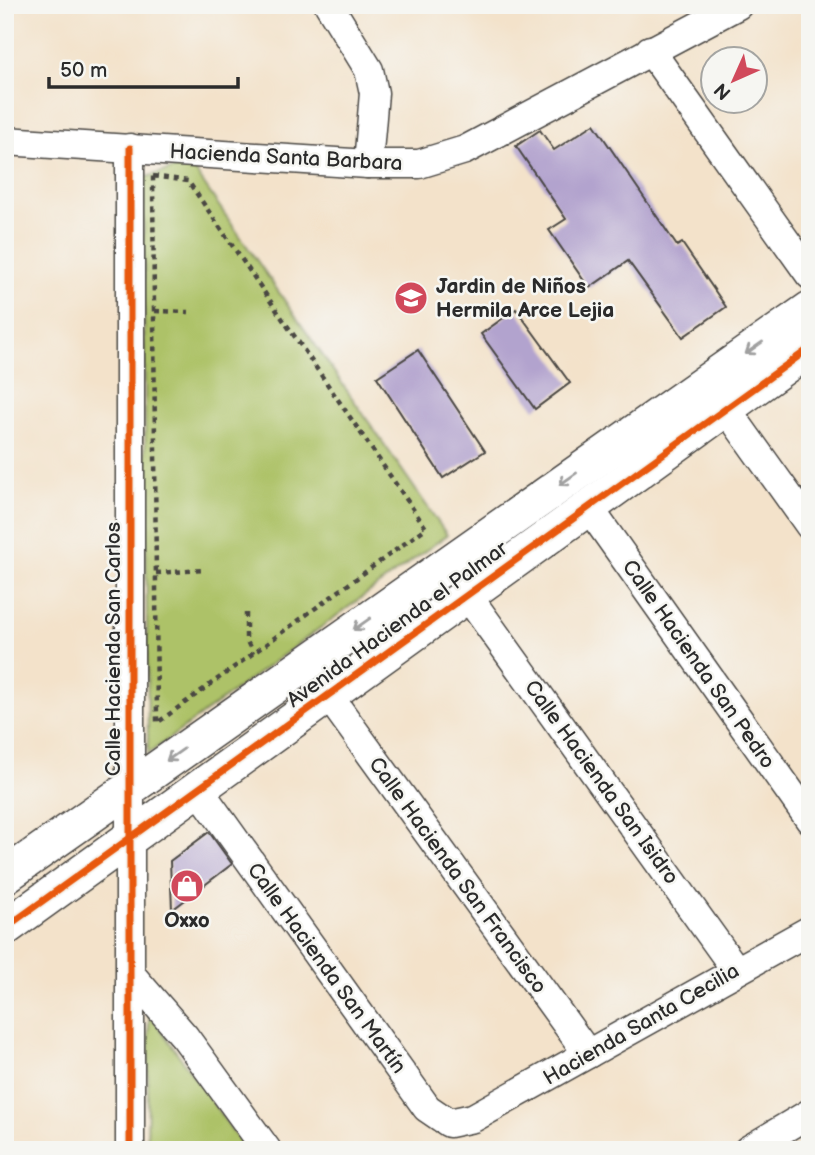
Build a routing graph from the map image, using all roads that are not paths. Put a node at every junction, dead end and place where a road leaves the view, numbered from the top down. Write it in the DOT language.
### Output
graph roads {
  1 [pos="329,5"];
  2 [pos="738,5"];
  3 [pos="650,50"];
  4 [pos="5,141"];
  5 [pos="130,148"];
  6 [pos="368,164"];
  7 [pos="810,275"];
  8 [pos="810,309"];
  9 [pos="810,348"];
  10 [pos="725,407"];
  11 [pos="589,508"];
  12 [pos="810,526"];
  13 [pos="467,595"];
  14 [pos="328,695"];
  15 [pos="131,786"];
  16 [pos="198,787"];
  17 [pos="810,820"];
  18 [pos="131,835"];
  19 [pos="5,876"];
  20 [pos="5,929"];
  21 [pos="810,930"];
  22 [pos="736,970"];
  23 [pos="132,976"];
  24 [pos="588,1054"];
  25 [pos="810,1113"];
  26 [pos="473,1118"];
  27 [pos="130,1150"];
  28 [pos="267,1150"];
  29 [pos="748,1150"];
  1 -- 6 [label="street"];
  2 -- 3 [label="street, Hacienda Santa Barbara"];
  3 -- 6 [label="street, Hacienda Santa Barbara"];
  3 -- 7 [label="street"];
  4 -- 5 [label="street, Hacienda Santa Barbara"];
  5 -- 6 [label="street, Hacienda Santa Barbara"];
  5 -- 15 [label="street, Calle Hacienda San Carlos"];
  8 -- 15 [label="street, Avenida Hacienda el Palmar, one-way"];
  9 -- 10 [label="street, Avenida Hacienda el Palmar"];
  10 -- 11 [label="street, Avenida Hacienda el Palmar"];
  10 -- 12 [label="street"];
  11 -- 13 [label="street, Avenida Hacienda el Palmar"];
  11 -- 17 [label="street, Calle Hacienda San Pedro"];
  13 -- 14 [label="street, Avenida Hacienda el Palmar"];
  13 -- 22 [label="street, Calle Hacienda San Isidro"];
  14 -- 16 [label="street, Avenida Hacienda el Palmar"];
  14 -- 24 [label="street, Calle Hacienda San Francisco"];
  15 -- 18 [label="street, Calle Hacienda San Carlos"];
  15 -- 19 [label="street, Avenida Hacienda el Palmar"];
  16 -- 18 [label="street, Avenida Hacienda el Palmar"];
  16 -- 26 [label="street, Calle Hacienda San Martín"];
  18 -- 20 [label="street, Avenida Hacienda el Palmar"];
  18 -- 23 [label="street, Calle Hacienda San Carlos"];
  21 -- 22 [label="street, Hacienda Santa Cecilia"];
  22 -- 24 [label="street, Hacienda Santa Cecilia"];
  23 -- 27 [label="street, Calle Hacienda San Carlos"];
  23 -- 28 [label="street"];
  24 -- 26 [label="street, Hacienda Santa Cecilia"];
  25 -- 29 [label="street"];
}
